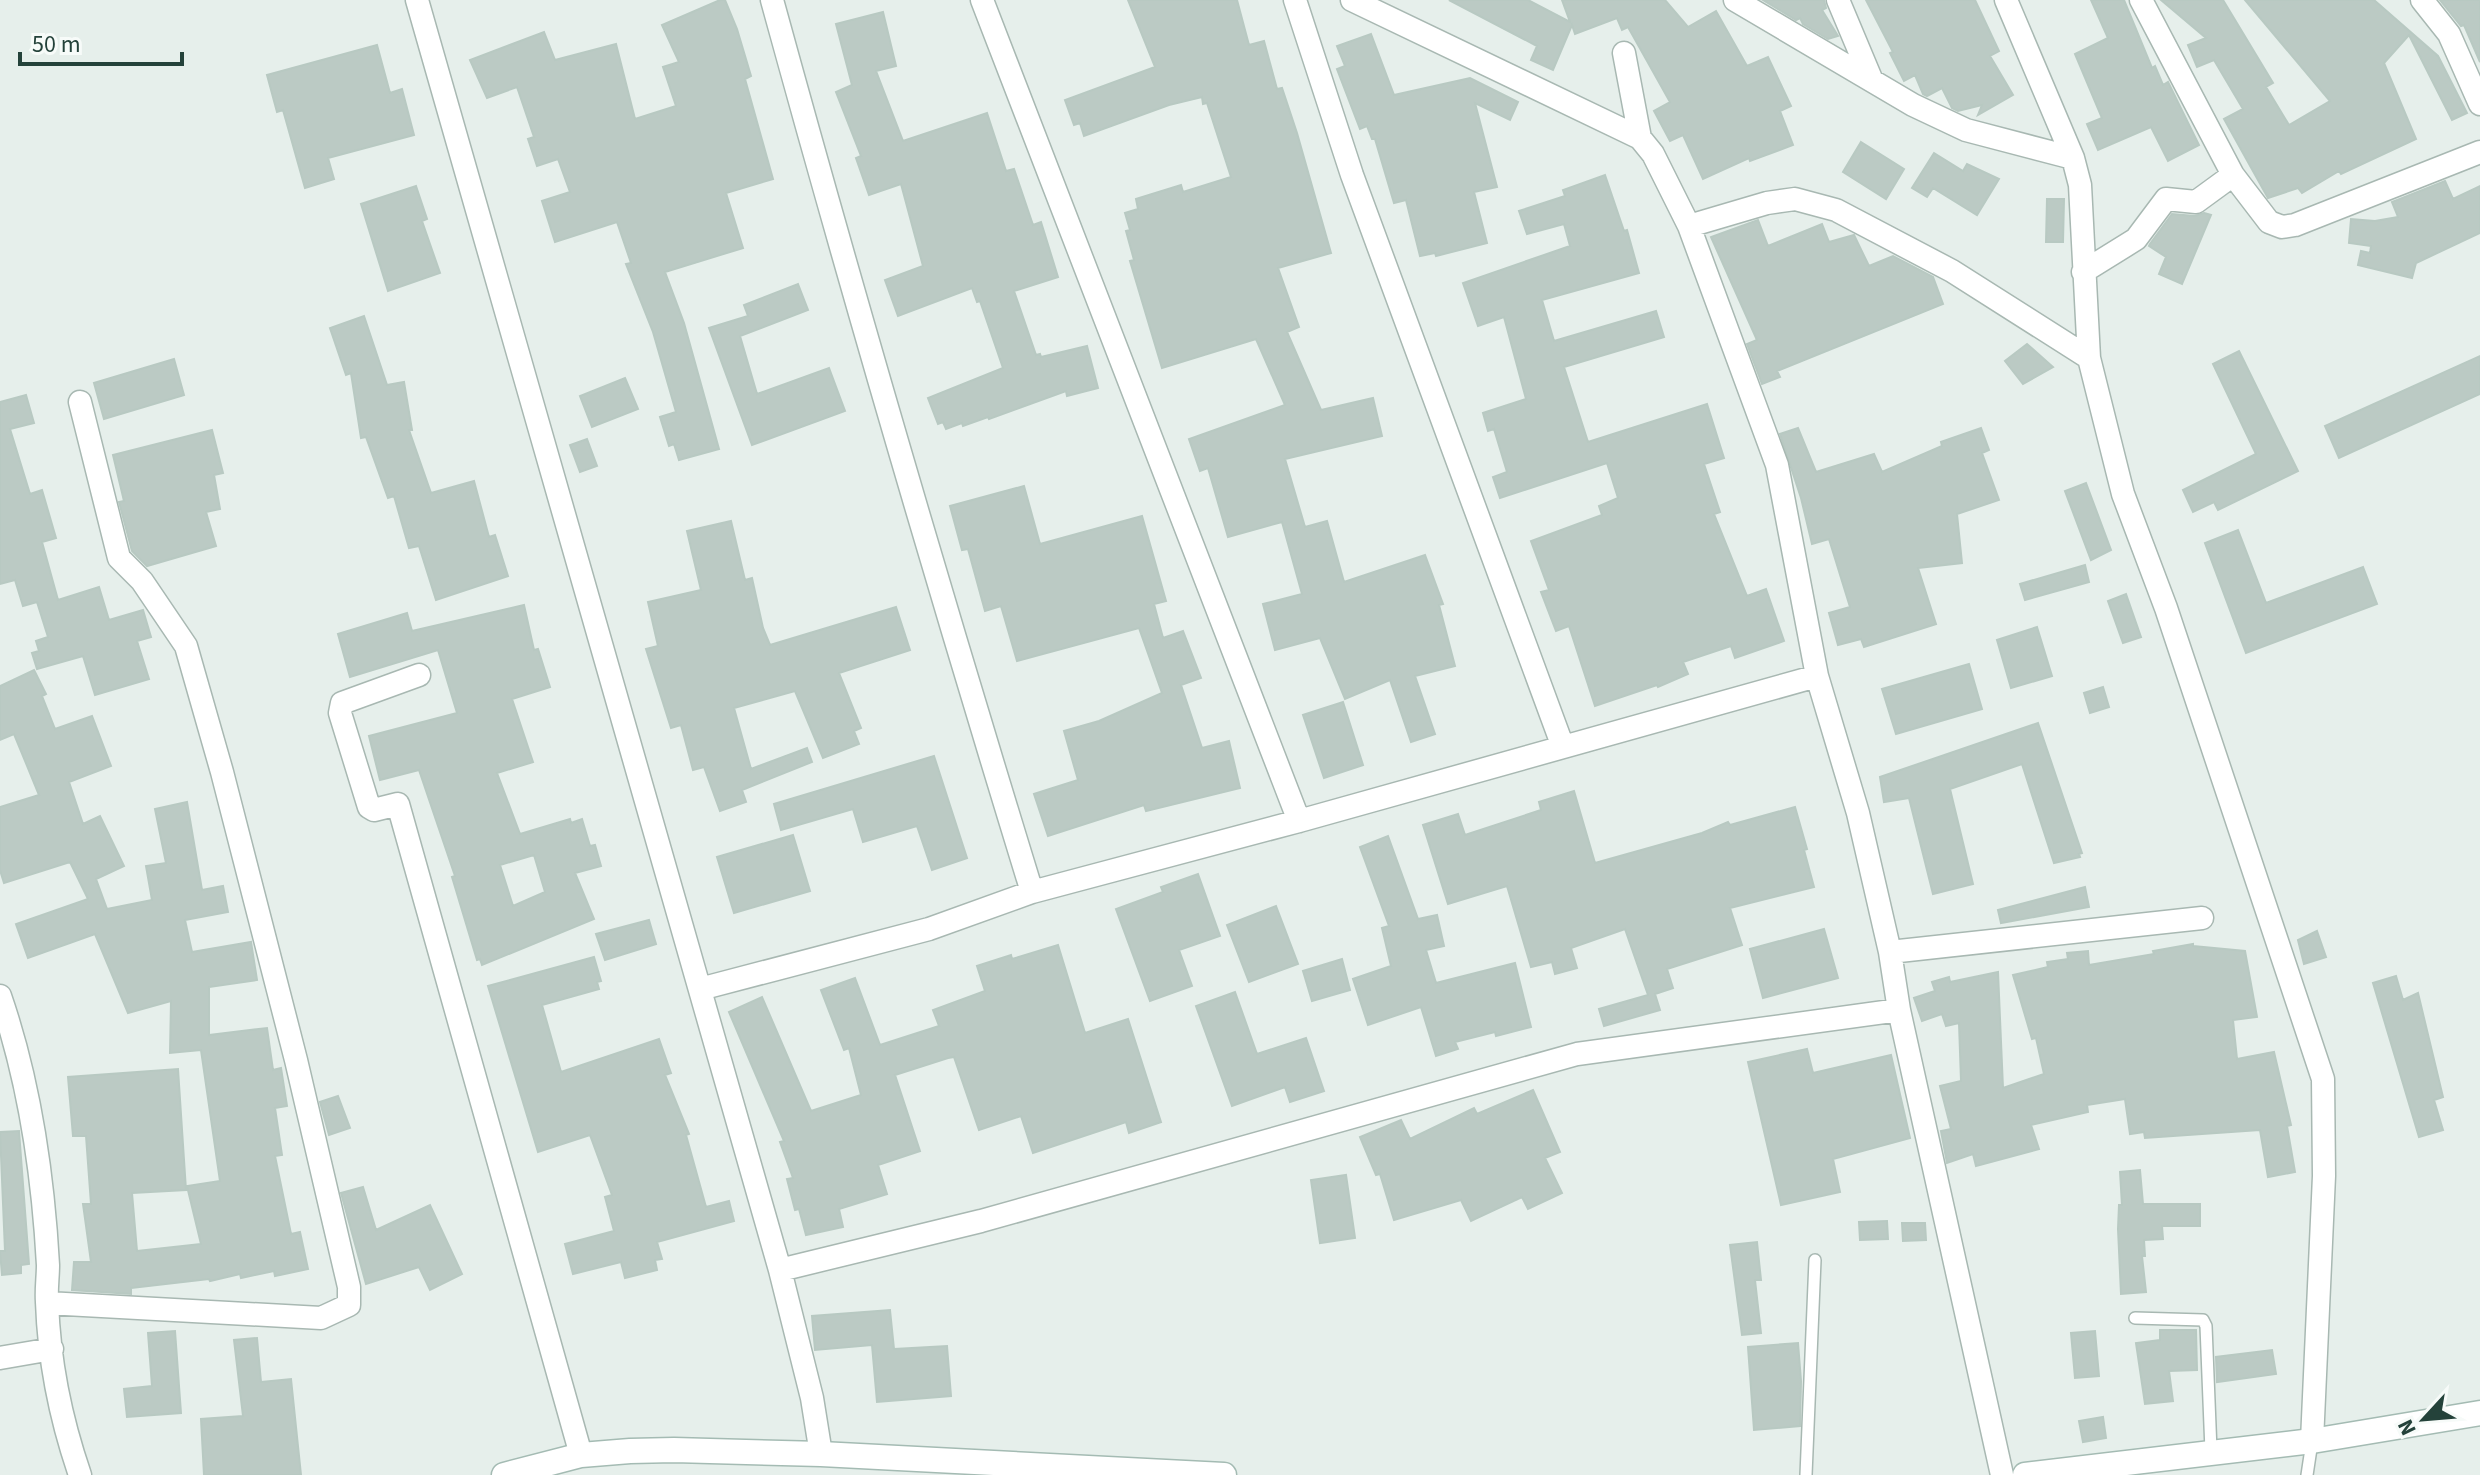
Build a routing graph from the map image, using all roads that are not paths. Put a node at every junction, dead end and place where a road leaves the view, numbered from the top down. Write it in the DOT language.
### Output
graph roads {
  1 [pos="417,0"];
  2 [pos="772,0"];
  3 [pos="982,0"];
  4 [pos="1295,0"];
  5 [pos="1352,0"];
  6 [pos="1735,0"];
  7 [pos="1838,0"];
  8 [pos="2006,0"];
  9 [pos="2141,0"];
  10 [pos="2422,0"];
  11 [pos="1624,53"];
  12 [pos="1872,81"];
  13 [pos="2480,104"];
  14 [pos="1640,138"];
  15 [pos="2480,152"];
  16 [pos="2073,158"];
  17 [pos="2233,175"];
  18 [pos="1689,226"];
  19 [pos="2083,272"];
  20 [pos="2089,358"];
  21 [pos="80,402"];
  22 [pos="419,675"];
  23 [pos="1817,676"];
  24 [pos="1563,747"];
  25 [pos="1299,821"];
  26 [pos="1032,892"];
  27 [pos="2202,918"];
  28 [pos="1890,952"];
  29 [pos="700,989"];
  30 [pos="0,996"];
  31 [pos="1899,1010"];
  32 [pos="1815,1260"];
  33 [pos="780,1270"];
  34 [pos="47,1303"];
  35 [pos="2135,1318"];
  36 [pos="52,1349"];
  37 [pos="0,1358"];
  38 [pos="2480,1413"];
  39 [pos="2312,1441"];
  40 [pos="2211,1451"];
  41 [pos="821,1454"];
  42 [pos="581,1455"];
  43 [pos="1121,1472"];
  44 [pos="1159,1473"];
  45 [pos="80,1475"];
  46 [pos="504,1475"];
  47 [pos="1224,1475"];
  48 [pos="1806,1475"];
  49 [pos="2002,1475"];
  50 [pos="2025,1475"];
  51 [pos="2307,1475"];
  1 -- 29 [label="street"];
  2 -- 26 [label="street"];
  3 -- 25 [label="street"];
  4 -- 24 [label="street"];
  5 -- 14 [label="street"];
  6 -- 12 [label="street"];
  7 -- 12 [label="street"];
  8 -- 16 [label="street"];
  9 -- 17 [label="street"];
  10 -- 13 [label="street"];
  11 -- 14 [label="street"];
  12 -- 16 [label="street"];
  14 -- 18 [label="street"];
  15 -- 17 [label="street"];
  16 -- 19 [label="street"];
  17 -- 19 [label="street"];
  18 -- 20 [label="street"];
  18 -- 23 [label="street"];
  19 -- 20 [label="street"];
  20 -- 39 [label="street"];
  21 -- 34 [label="street"];
  22 -- 42 [label="street"];
  23 -- 24 [label="street"];
  23 -- 28 [label="street"];
  24 -- 25 [label="street"];
  25 -- 26 [label="street"];
  26 -- 29 [label="street"];
  27 -- 28 [label="street"];
  28 -- 31 [label="street"];
  29 -- 33 [label="street"];
  30 -- 34 [label="street"];
  31 -- 33 [label="street"];
  31 -- 49 [label="street"];
  32 -- 48 [label="lane"];
  33 -- 41 [label="street"];
  34 -- 36 [label="street"];
  35 -- 40 [label="lane"];
  36 -- 37 [label="street"];
  36 -- 45 [label="street"];
  38 -- 39 [label="main road"];
  39 -- 40 [label="main road"];
  39 -- 51 [label="lane"];
  40 -- 50 [label="main road"];
  41 -- 42 [label="main road"];
  41 -- 43 [label="main road"];
  42 -- 46 [label="main road"];
  43 -- 44 [label="main road"];
  44 -- 47 [label="main road"];
}
